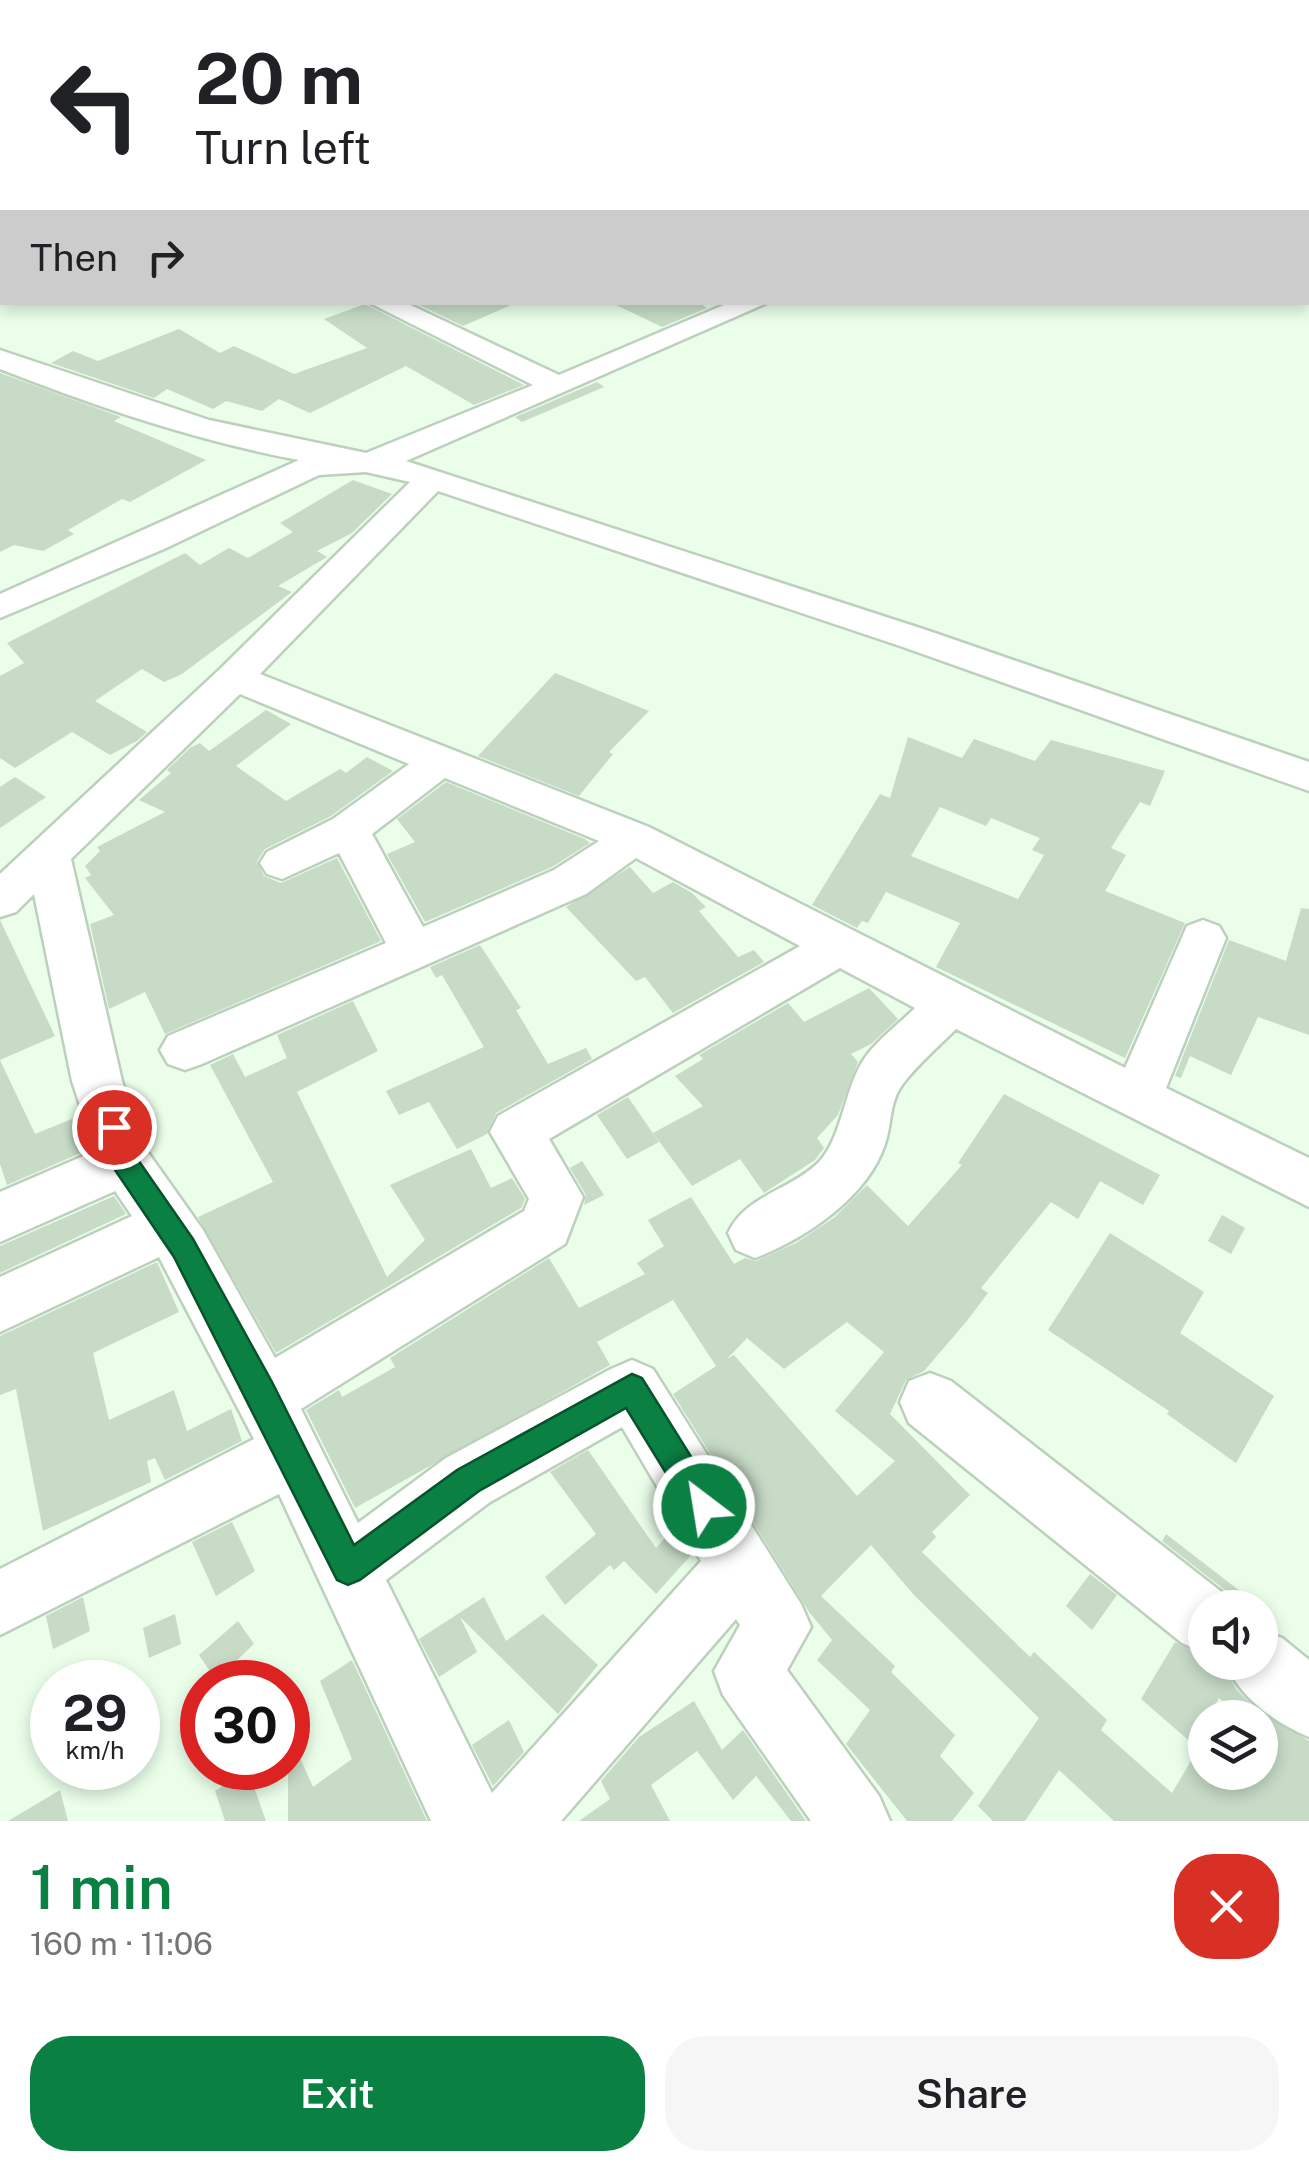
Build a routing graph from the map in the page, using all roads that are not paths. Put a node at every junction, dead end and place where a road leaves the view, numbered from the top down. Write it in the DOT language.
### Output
graph roads {
  1 [pos="387,305"];
  2 [pos="749,305"];
  3 [pos="0,359"];
  4 [pos="36,373"];
  5 [pos="556,385"];
  6 [pos="0,392"];
  7 [pos="377,462"];
  8 [pos="432,478"];
  9 [pos="0,574"];
  10 [pos="36,592"];
  11 [pos="0,607"];
  12 [pos="234,678"];
  13 [pos="443,759"];
  14 [pos="1309,777"];
  15 [pos="348,830"];
  16 [pos="634,838"];
  17 [pos="48,855"];
  18 [pos="282,863"];
  19 [pos="0,900"];
  20 [pos="1203,938"];
  21 [pos="841,945"];
  22 [pos="413,951"];
  23 [pos="950,1004"];
  24 [pos="184,1050"];
  25 [pos="1138,1096"];
  26 [pos="124,1162"];
  27 [pos="1309,1184"];
  28 [pos="0,1218"];
  29 [pos="166,1227"];
  30 [pos="755,1233"];
  31 [pos="0,1305"];
  32 [pos="930,1402"];
  33 [pos="277,1424"];
  34 [pos="740,1566"];
  35 [pos="348,1569"];
  36 [pos="0,1603"];
  37 [pos="1188,1607"];
  38 [pos="1278,1678"];
  39 [pos="1309,1703"];
  40 [pos="468,1821"];
  41 [pos="514,1821"];
  42 [pos="854,1821"];
  1 -- 5 [label="street"];
  2 -- 5 [label="street"];
  3 -- 4 [label="street"];
  4 -- 6 [label="street"];
  4 -- 7 [label="street"];
  5 -- 7 [label="street"];
  7 -- 8 [label="street"];
  7 -- 10 [label="street"];
  8 -- 12 [label="street"];
  8 -- 14 [label="street"];
  9 -- 10 [label="street"];
  10 -- 11 [label="street"];
  12 -- 13 [label="street"];
  12 -- 17 [label="street"];
  13 -- 15 [label="street"];
  13 -- 16 [label="street"];
  15 -- 18 [label="street"];
  15 -- 22 [label="street"];
  16 -- 21 [label="street"];
  16 -- 22 [label="street"];
  17 -- 19 [label="street"];
  17 -- 26 [label="street"];
  20 -- 25 [label="street"];
  21 -- 23 [label="street"];
  21 -- 33 [label="street"];
  22 -- 24 [label="street"];
  23 -- 25 [label="street"];
  23 -- 30 [label="street"];
  25 -- 27 [label="street"];
  26 -- 28 [label="street"];
  26 -- 29 [label="street"];
  29 -- 31 [label="street"];
  29 -- 33 [label="street"];
  32 -- 37 [label="street"];
  33 -- 35 [label="street"];
  33 -- 36 [label="street"];
  34 -- 35 [label="street"];
  34 -- 41 [label="street"];
  34 -- 42 [label="street"];
  35 -- 40 [label="street"];
  38 -- 39 [label="street"];
}
